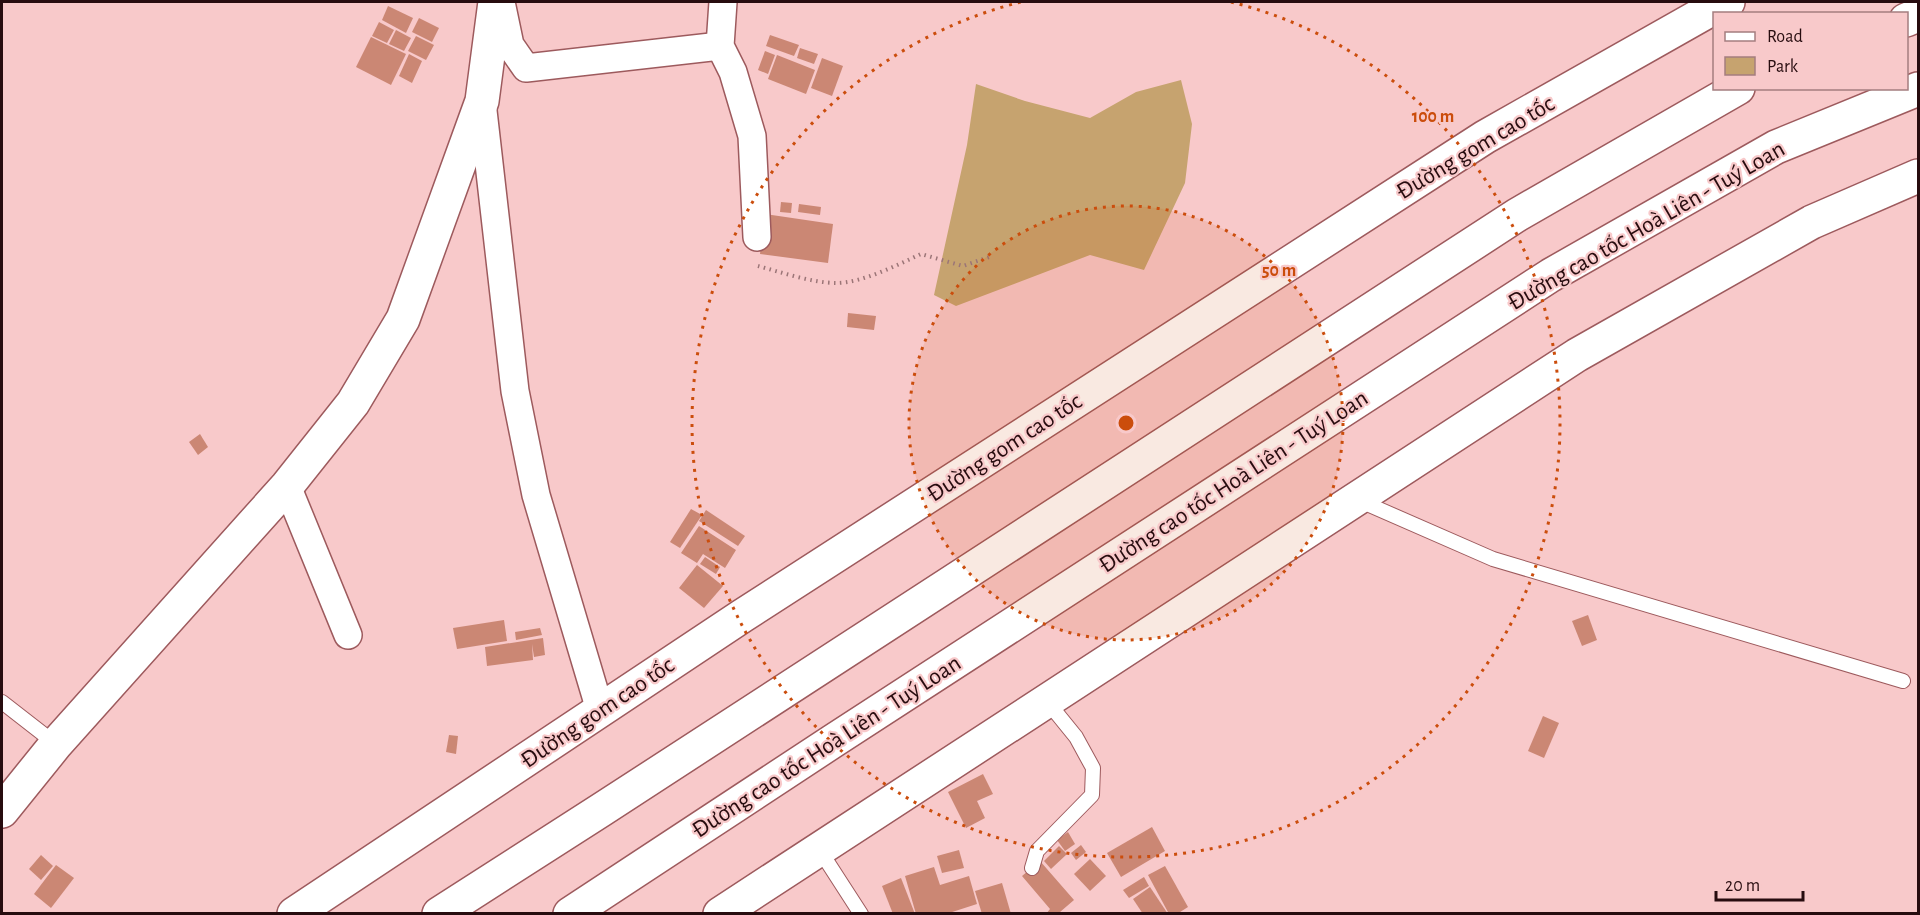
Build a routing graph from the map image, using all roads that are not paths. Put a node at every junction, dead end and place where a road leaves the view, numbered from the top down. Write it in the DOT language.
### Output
graph roads {
  1 [pos="495,2"];
  2 [pos="501,2"];
  3 [pos="723,2"];
  4 [pos="1728,2"];
  5 [pos="720,46"];
  6 [pos="1918,89"];
  7 [pos="1735,90"];
  8 [pos="482,101"];
  9 [pos="1918,176"];
  10 [pos="757,237"];
  11 [pos="287,486"];
  12 [pos="1356,499"];
  13 [pos="348,635"];
  14 [pos="1903,681"];
  15 [pos="1046,700"];
  16 [pos="2,702"];
  17 [pos="600,710"];
  18 [pos="832,741"];
  19 [pos="56,744"];
  20 [pos="601,810"];
  21 [pos="2,811"];
  22 [pos="819,849"];
  23 [pos="1032,868"];
  24 [pos="294,914"];
  25 [pos="427,914"];
  26 [pos="438,914"];
  27 [pos="570,914"];
  28 [pos="588,914"];
  29 [pos="720,914"];
  30 [pos="861,914"];
  1 -- 8 [label="main road"];
  2 -- 5 [label="street"];
  3 -- 5 [label="street"];
  4 -- 17 [label="main road, Đường gom cao tốc"];
  5 -- 10 [label="street"];
  6 -- 18 [label="main road, Đường cao tốc Hoà Liên - Tuý Loan"];
  7 -- 20 [label="main road"];
  8 -- 11 [label="main road"];
  8 -- 17 [label="street"];
  9 -- 12 [label="main road"];
  11 -- 13 [label="street"];
  11 -- 19 [label="main road"];
  12 -- 14 [label="lane"];
  12 -- 15 [label="main road"];
  15 -- 22 [label="main road"];
  15 -- 23 [label="lane"];
  16 -- 19 [label="lane"];
  17 -- 24 [label="main road, Đường gom cao tốc"];
  18 -- 27 [label="main road, Đường cao tốc Hoà Liên - Tuý Loan"];
  18 -- 28 [label="main road"];
  19 -- 21 [label="main road"];
  20 -- 25 [label="main road"];
  20 -- 26 [label="main road"];
  22 -- 29 [label="main road"];
  22 -- 30 [label="lane"];
}
